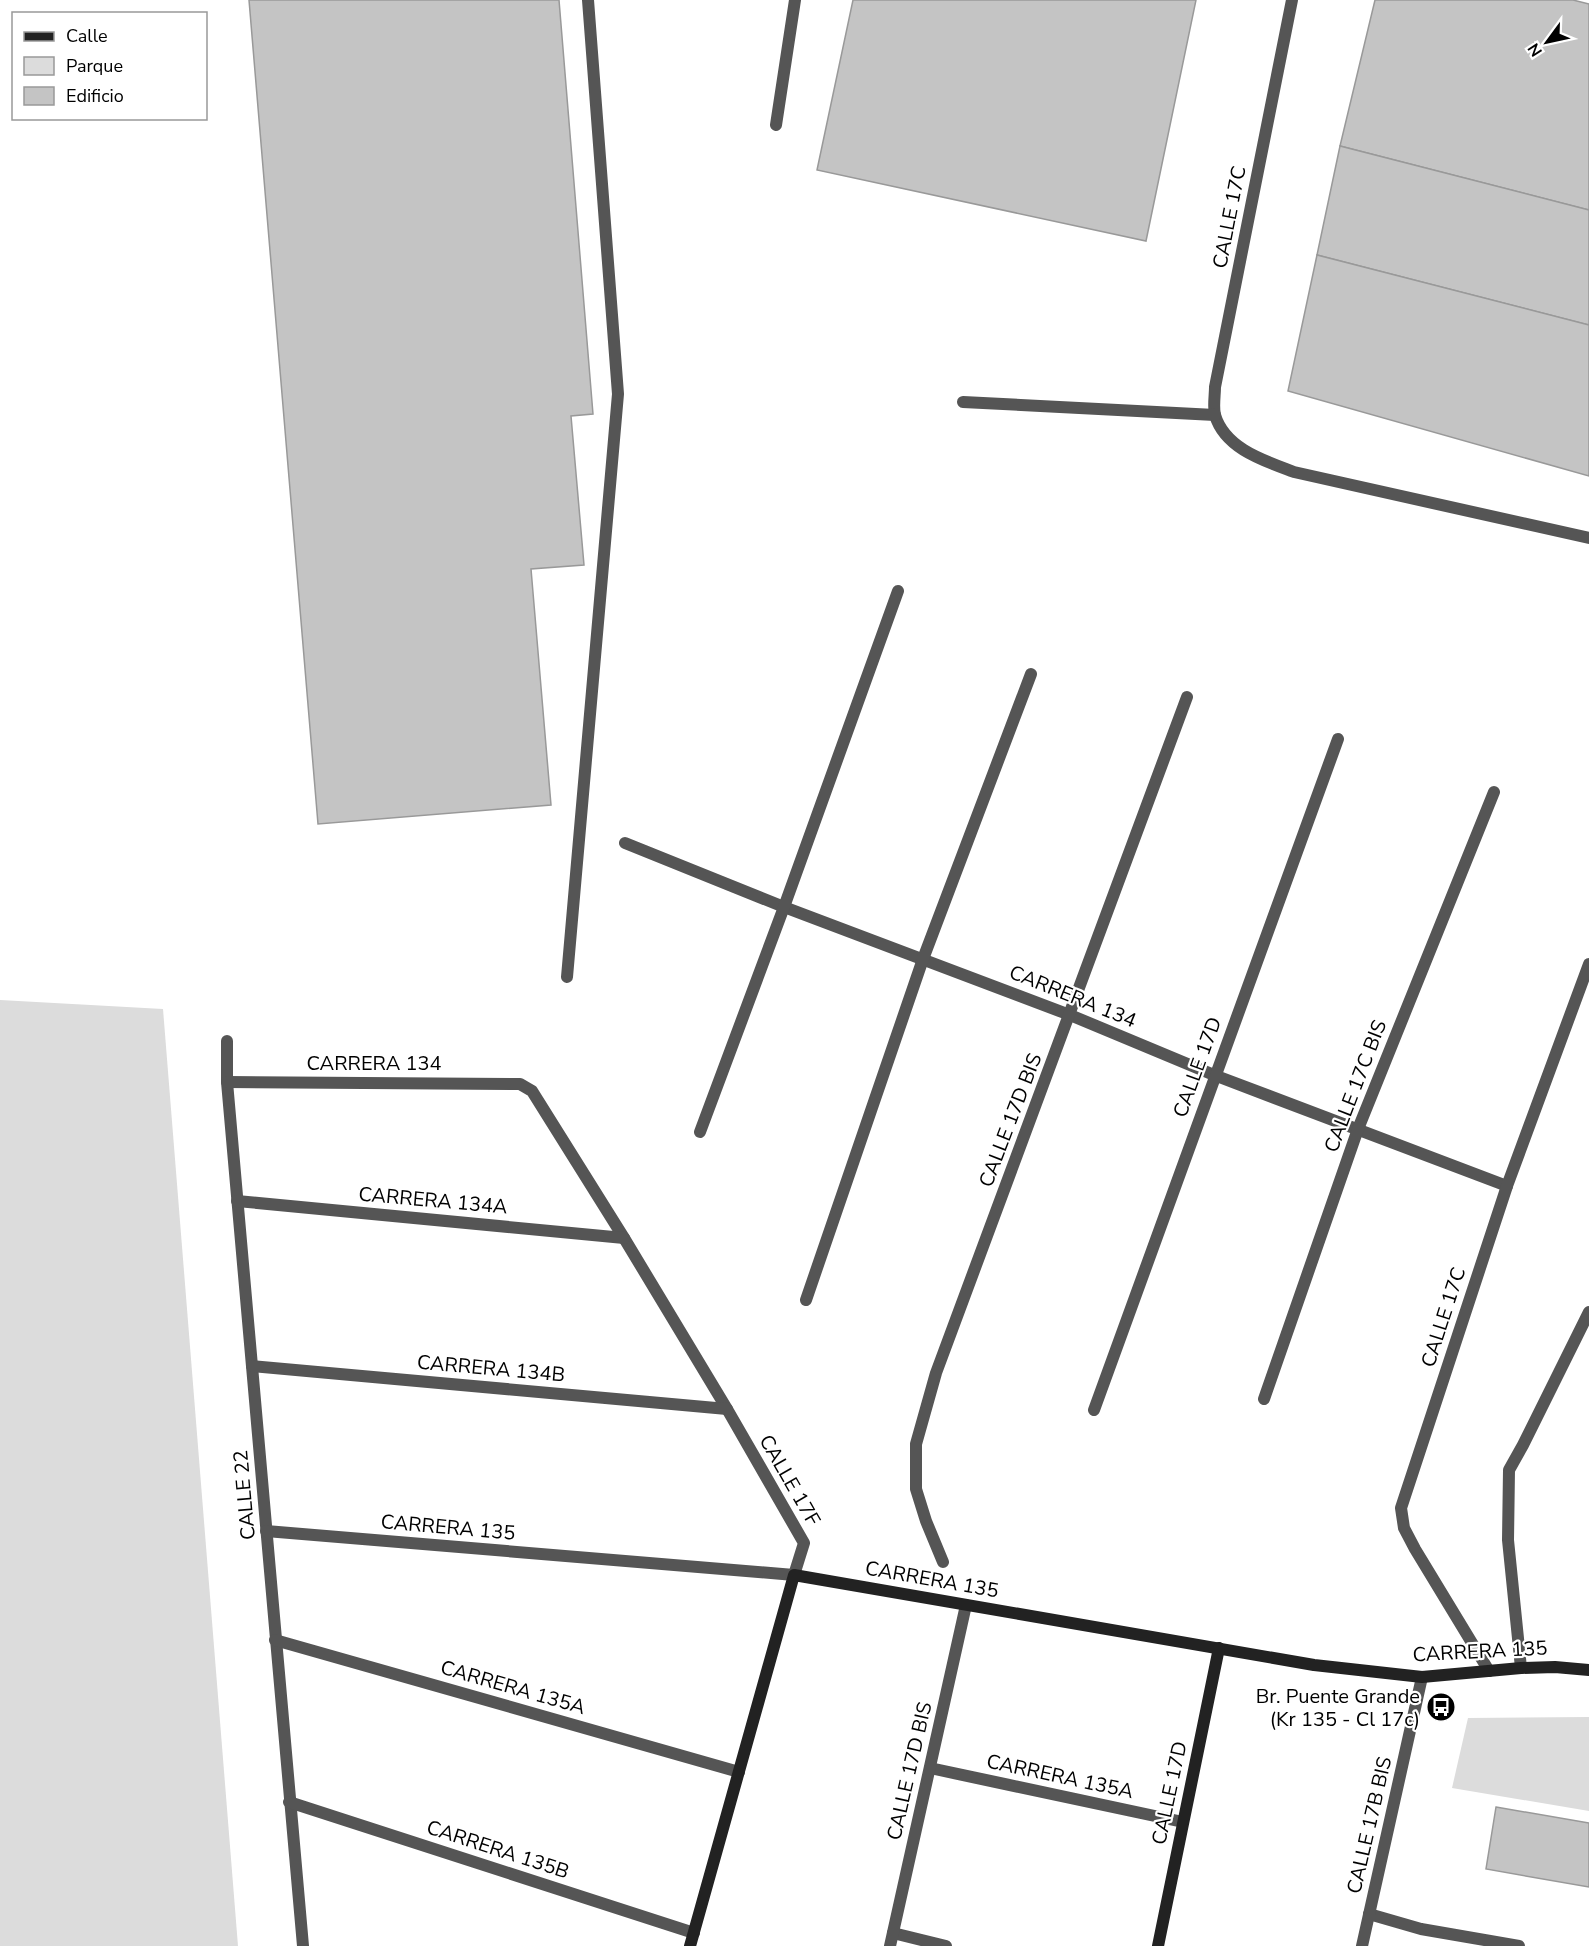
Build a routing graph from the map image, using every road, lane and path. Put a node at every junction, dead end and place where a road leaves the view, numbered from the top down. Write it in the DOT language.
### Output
graph roads {
  1 [pos="588,0"];
  2 [pos="795,0"];
  3 [pos="1292,0"];
  4 [pos="776,125"];
  5 [pos="963,402"];
  6 [pos="1215,415"];
  7 [pos="1589,538"];
  8 [pos="898,591"];
  9 [pos="1031,674"];
  10 [pos="1187,697"];
  11 [pos="1338,738"];
  12 [pos="1494,792"];
  13 [pos="625,843"];
  14 [pos="784,907"];
  15 [pos="923,959"];
  16 [pos="1589,964"];
  17 [pos="567,977"];
  18 [pos="1070,1015"];
  19 [pos="227,1041"];
  20 [pos="1215,1075"];
  21 [pos="227,1082"];
  22 [pos="520,1083"];
  23 [pos="1358,1129"];
  24 [pos="700,1132"];
  25 [pos="1507,1186"];
  26 [pos="237,1201"];
  27 [pos="624,1238"];
  28 [pos="806,1300"];
  29 [pos="1589,1312"];
  30 [pos="252,1366"];
  31 [pos="1264,1399"];
  32 [pos="727,1409"];
  33 [pos="1094,1410"];
  34 [pos="266,1531"];
  35 [pos="944,1562"];
  36 [pos="794,1575"];
  37 [pos="966,1605"];
  38 [pos="275,1640"];
  39 [pos="1219,1648"];
  40 [pos="1521,1668"];
  41 [pos="1589,1670"];
  42 [pos="1489,1671"];
  43 [pos="1422,1677"];
  44 [pos="930,1768"];
  45 [pos="739,1772"];
  46 [pos="290,1803"];
  47 [pos="1183,1822"];
  48 [pos="1369,1914"];
  49 [pos="694,1933"];
  50 [pos="892,1940"];
  51 [pos="303,1946"];
  52 [pos="690,1946"];
  53 [pos="946,1946"];
  54 [pos="1158,1946"];
  55 [pos="1362,1946"];
  56 [pos="1519,1946"];
  1 -- 17 [label="street"];
  2 -- 4 [label="street"];
  3 -- 6 [label="street, CALLE 17C"];
  5 -- 6 [label="street"];
  6 -- 7 [label="street"];
  8 -- 14 [label="street"];
  9 -- 15 [label="street"];
  10 -- 18 [label="street, CALLE 17D BIS"];
  11 -- 20 [label="street, CALLE 17D"];
  12 -- 23 [label="street, CALLE 17C BIS"];
  13 -- 14 [label="street, CARRERA 134"];
  14 -- 15 [label="street, CARRERA 134"];
  14 -- 24 [label="street"];
  15 -- 18 [label="street, CARRERA 134"];
  15 -- 28 [label="street"];
  16 -- 25 [label="street, CALLE 17C"];
  18 -- 20 [label="street, CARRERA 134"];
  18 -- 35 [label="street, CALLE 17D BIS"];
  19 -- 21 [label="street, CALLE 22"];
  20 -- 23 [label="street, CARRERA 134"];
  20 -- 33 [label="street, CALLE 17D"];
  21 -- 22 [label="street, CARRERA 134"];
  21 -- 26 [label="street, CALLE 22"];
  22 -- 27 [label="street, CALLE 17F"];
  23 -- 25 [label="street, CARRERA 134"];
  23 -- 31 [label="street, CALLE 17C BIS"];
  25 -- 42 [label="street, CALLE 17C"];
  26 -- 27 [label="street, CARRERA 134A"];
  26 -- 30 [label="street, CALLE 22"];
  27 -- 32 [label="street, CALLE 17F"];
  29 -- 40 [label="street"];
  30 -- 32 [label="street, CARRERA 134B"];
  30 -- 34 [label="street, CALLE 22"];
  32 -- 36 [label="street, CALLE 17F"];
  34 -- 36 [label="street, CARRERA 135"];
  34 -- 38 [label="street, CALLE 22"];
  36 -- 37 [label="street, CARRERA 135"];
  36 -- 45 [label="street, CALLE 17F"];
  37 -- 39 [label="street, CARRERA 135"];
  37 -- 44 [label="street, CALLE 17D BIS"];
  38 -- 45 [label="street, CARRERA 135A"];
  38 -- 46 [label="street, CALLE 22"];
  39 -- 43 [label="street, CARRERA 135"];
  39 -- 47 [label="street, CALLE 17D"];
  40 -- 41 [label="street, CARRERA 135"];
  40 -- 42 [label="street, CARRERA 135"];
  42 -- 43 [label="street, CARRERA 135"];
  43 -- 48 [label="street, CALLE 17B BIS"];
  44 -- 47 [label="street, CARRERA 135A"];
  44 -- 50 [label="street, CALLE 17D BIS"];
  45 -- 49 [label="street, CALLE 17F"];
  46 -- 49 [label="street, CARRERA 135B"];
  46 -- 51 [label="street, CALLE 22"];
  47 -- 54 [label="street, CALLE 17D"];
  48 -- 55 [label="street, CALLE 17B BIS"];
  48 -- 56 [label="street"];
  49 -- 52 [label="street, CALLE 17F"];
  50 -- 53 [label="street"];
}
